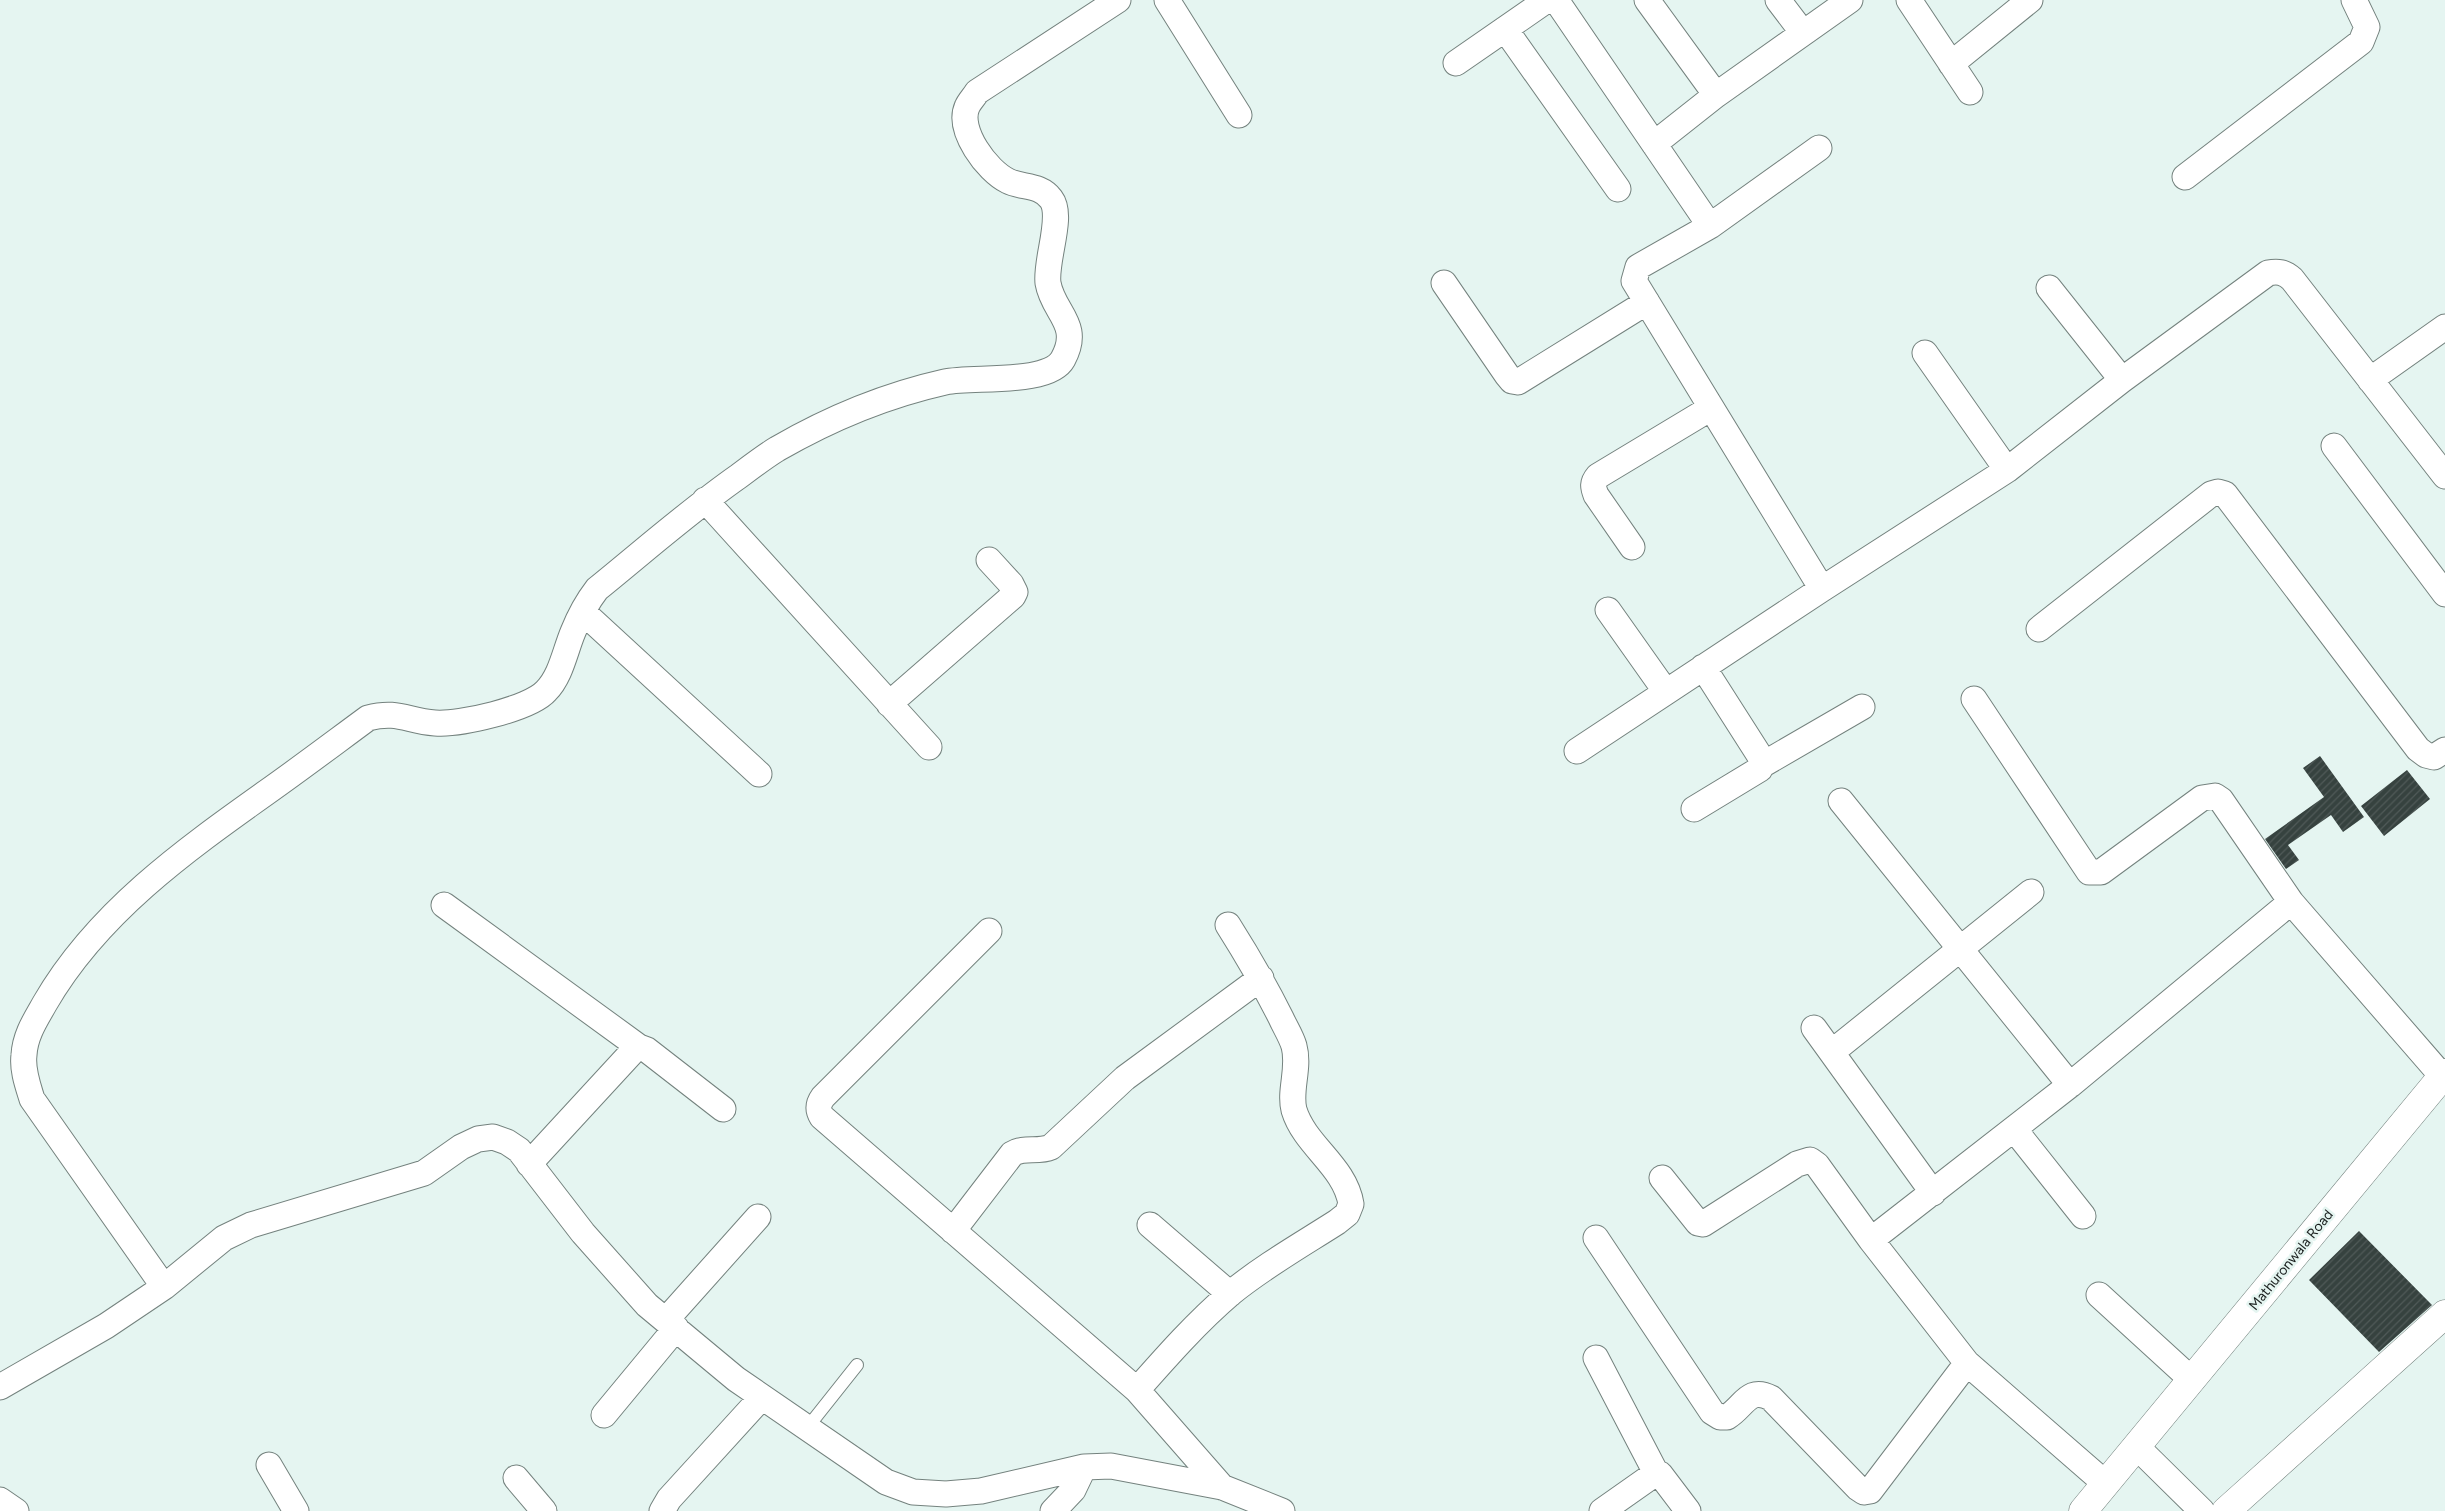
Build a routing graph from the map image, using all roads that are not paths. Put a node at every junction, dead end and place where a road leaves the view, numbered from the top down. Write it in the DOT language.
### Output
graph roads {
  1 [pos="1118,0"];
  2 [pos="1167,0"];
  3 [pos="1547,0"];
  4 [pos="1556,0"];
  5 [pos="1647,0"];
  6 [pos="1778,0"];
  7 [pos="1850,0"];
  8 [pos="1908,0"];
  9 [pos="2030,0"];
  10 [pos="2354,0"];
  11 [pos="1505,29"];
  12 [pos="1803,34"];
  13 [pos="1456,63"];
  14 [pos="1951,64"];
  15 [pos="1970,92"];
  16 [pos="1716,95"];
  17 [pos="1239,115"];
  18 [pos="1654,144"];
  19 [pos="1819,148"];
  20 [pos="2185,177"];
  21 [pos="1618,189"];
  22 [pos="1710,226"];
  23 [pos="1444,283"];
  24 [pos="2049,288"];
  25 [pos="1647,302"];
  26 [pos="2445,327"];
  27 [pos="1926,353"];
  28 [pos="2122,380"];
  29 [pos="2370,380"];
  30 [pos="1711,408"];
  31 [pos="2334,446"];
  32 [pos="2007,470"];
  33 [pos="2445,476"];
  34 [pos="705,500"];
  35 [pos="1632,546"];
  36 [pos="989,560"];
  37 [pos="1822,589"];
  38 [pos="2445,594"];
  39 [pos="1608,610"];
  40 [pos="583,612"];
  41 [pos="2039,629"];
  42 [pos="1703,667"];
  43 [pos="1666,692"];
  44 [pos="1974,699"];
  45 [pos="889,704"];
  46 [pos="1862,707"];
  47 [pos="929,748"];
  48 [pos="2445,750"];
  49 [pos="1576,751"];
  50 [pos="1762,765"];
  51 [pos="759,774"];
  52 [pos="1842,801"];
  53 [pos="1694,809"];
  54 [pos="2031,892"];
  55 [pos="2291,902"];
  56 [pos="444,905"];
  57 [pos="1228,925"];
  58 [pos="989,931"];
  59 [pos="1960,949"];
  60 [pos="1261,978"];
  61 [pos="1814,1028"];
  62 [pos="639,1047"];
  63 [pos="1832,1052"];
  64 [pos="2444,1074"];
  65 [pos="2070,1085"];
  66 [pos="723,1109"];
  67 [pos="2014,1129"];
  68 [pos="529,1164"];
  69 [pos="1662,1178"];
  70 [pos="1933,1193"];
  71 [pos="2082,1216"];
  72 [pos="758,1217"];
  73 [pos="1150,1226"];
  74 [pos="953,1231"];
  75 [pos="1596,1238"];
  76 [pos="1871,1240"];
  77 [pos="164,1287"];
  78 [pos="1230,1294"];
  79 [pos="2099,1295"];
  80 [pos="2445,1314"];
  81 [pos="671,1324"];
  82 [pos="1596,1358"];
  83 [pos="1967,1363"];
  84 [pos="857,1366"];
  85 [pos="2192,1380"];
  86 [pos="0,1387"];
  87 [pos="1137,1390"];
  88 [pos="762,1397"];
  89 [pos="604,1415"];
  90 [pos="807,1428"];
  91 [pos="2137,1447"];
  92 [pos="269,1465"];
  93 [pos="1084,1467"];
  94 [pos="1656,1473"];
  95 [pos="516,1478"];
  96 [pos="2106,1484"];
  97 [pos="1222,1487"];
  98 [pos="970,1492"];
  99 [pos="0,1500"];
  100 [pos="16,1511"];
  101 [pos="296,1511"];
  102 [pos="544,1511"];
  103 [pos="662,1511"];
  104 [pos="952,1511"];
  105 [pos="1053,1511"];
  106 [pos="1282,1511"];
  107 [pos="1602,1511"];
  108 [pos="1688,1511"];
  109 [pos="2083,1511"];
  110 [pos="2202,1511"];
  111 [pos="2226,1511"];
  1 -- 34 [label="street"];
  2 -- 17 [label="street"];
  3 -- 11 [label="street"];
  4 -- 18 [label="street"];
  5 -- 16 [label="street"];
  6 -- 12 [label="street"];
  7 -- 12 [label="street"];
  8 -- 14 [label="street"];
  9 -- 14 [label="street"];
  10 -- 20 [label="street"];
  11 -- 13 [label="street"];
  11 -- 21 [label="street"];
  12 -- 16 [label="street"];
  14 -- 15 [label="street"];
  16 -- 18 [label="street"];
  18 -- 22 [label="street"];
  19 -- 22 [label="street"];
  22 -- 25 [label="street"];
  23 -- 25 [label="street"];
  24 -- 28 [label="street"];
  25 -- 30 [label="street"];
  26 -- 29 [label="street"];
  27 -- 32 [label="street"];
  28 -- 29 [label="street"];
  28 -- 32 [label="street"];
  29 -- 33 [label="street"];
  30 -- 35 [label="street"];
  30 -- 37 [label="street"];
  31 -- 38 [label="street"];
  32 -- 37 [label="street"];
  34 -- 40 [label="street"];
  34 -- 45 [label="street"];
  36 -- 45 [label="street"];
  37 -- 42 [label="street"];
  39 -- 43 [label="street"];
  40 -- 51 [label="street"];
  40 -- 77 [label="street"];
  41 -- 48 [label="street"];
  42 -- 43 [label="street"];
  42 -- 50 [label="street"];
  43 -- 49 [label="street"];
  44 -- 55 [label="street"];
  45 -- 47 [label="street"];
  46 -- 50 [label="street"];
  50 -- 53 [label="street"];
  52 -- 59 [label="street"];
  54 -- 59 [label="street"];
  55 -- 64 [label="street"];
  55 -- 65 [label="street"];
  56 -- 62 [label="street"];
  57 -- 60 [label="street"];
  58 -- 74 [label="street"];
  59 -- 63 [label="street"];
  59 -- 65 [label="street"];
  60 -- 74 [label="street"];
  60 -- 78 [label="street"];
  61 -- 63 [label="street"];
  62 -- 66 [label="street"];
  62 -- 68 [label="street"];
  63 -- 70 [label="street"];
  64 -- 85 [label="street, Mathuronwala Road"];
  65 -- 67 [label="street"];
  67 -- 70 [label="street"];
  67 -- 71 [label="street"];
  68 -- 77 [label="street"];
  68 -- 81 [label="street"];
  69 -- 76 [label="street"];
  70 -- 76 [label="street"];
  72 -- 81 [label="street"];
  73 -- 78 [label="street"];
  74 -- 87 [label="street"];
  75 -- 83 [label="street"];
  76 -- 83 [label="street"];
  77 -- 86 [label="street"];
  78 -- 87 [label="street"];
  79 -- 85 [label="street"];
  80 -- 111 [label="street"];
  81 -- 88 [label="street"];
  81 -- 89 [label="street"];
  82 -- 94 [label="street"];
  83 -- 96 [label="street"];
  84 -- 90 [label="lane"];
  85 -- 91 [label="street, Mathuronwala Road"];
  87 -- 97 [label="street"];
  88 -- 90 [label="street"];
  88 -- 103 [label="street"];
  90 -- 98 [label="street"];
  91 -- 96 [label="street, Mathuronwala Road"];
  91 -- 110 [label="street"];
  92 -- 101 [label="street"];
  93 -- 97 [label="street"];
  93 -- 98 [label="street"];
  93 -- 105 [label="street"];
  94 -- 107 [label="street"];
  94 -- 108 [label="street"];
  95 -- 102 [label="street"];
  96 -- 109 [label="street, Mathuronwala Road"];
  97 -- 106 [label="street"];
  98 -- 104 [label="street"];
  99 -- 100 [label="street"];
}
